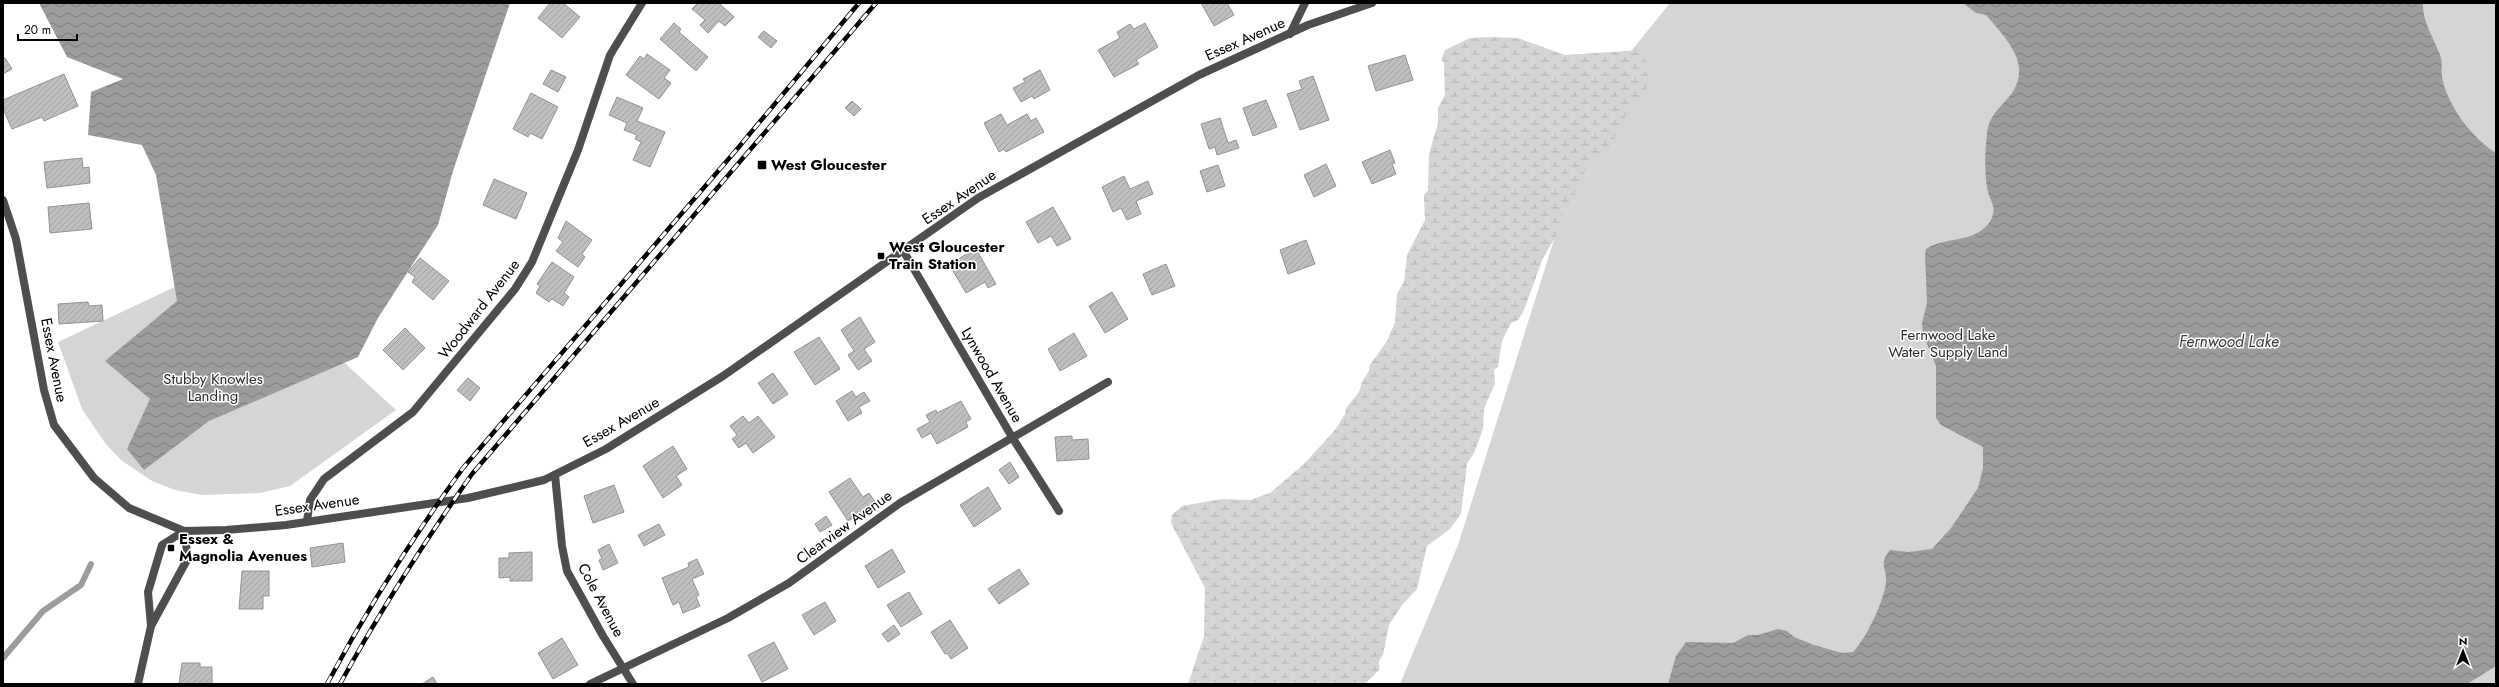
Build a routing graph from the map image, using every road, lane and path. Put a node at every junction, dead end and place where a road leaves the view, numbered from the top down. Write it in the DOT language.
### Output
graph roads {
  1 [pos="642,3"];
  2 [pos="1306,3"];
  3 [pos="1372,3"];
  4 [pos="1290,34"];
  5 [pos="3,200"];
  6 [pos="904,252"];
  7 [pos="1108,382"];
  8 [pos="1012,437"];
  9 [pos="555,475"];
  10 [pos="1059,511"];
  11 [pos="307,521"];
  12 [pos="184,531"];
  13 [pos="151,626"];
  14 [pos="623,668"];
  15 [pos="138,684"];
  16 [pos="590,684"];
  17 [pos="633,684"];
  1 -- 11 [label="street, Woodward Avenue"];
  2 -- 4 [label="street"];
  3 -- 4 [label="street, Essex Avenue"];
  4 -- 6 [label="street, Essex Avenue"];
  5 -- 12 [label="street, Essex Avenue"];
  6 -- 8 [label="street, Lynwood Avenue"];
  6 -- 9 [label="street, Essex Avenue"];
  7 -- 8 [label="street, Clearview Avenue"];
  8 -- 10 [label="street, Lynwood Avenue"];
  8 -- 14 [label="street, Clearview Avenue"];
  9 -- 11 [label="street, Essex Avenue"];
  9 -- 14 [label="street, Cole Avenue"];
  11 -- 12 [label="street, Essex Avenue"];
  12 -- 13 [label="street"];
  12 -- 13 [label="street"];
  13 -- 15 [label="street"];
  14 -- 16 [label="street, Clearview Avenue"];
  14 -- 17 [label="street, Cole Avenue"];
}
